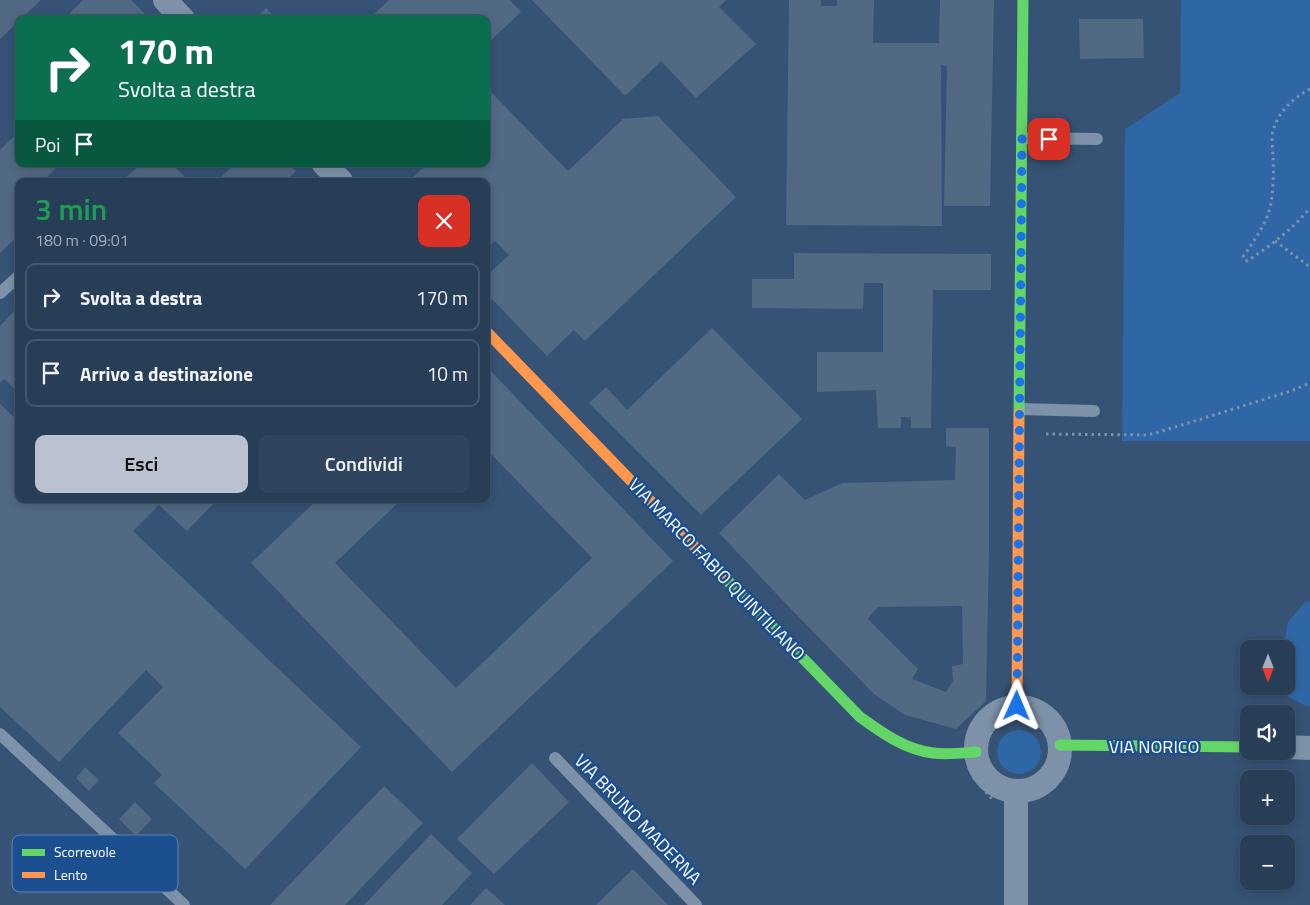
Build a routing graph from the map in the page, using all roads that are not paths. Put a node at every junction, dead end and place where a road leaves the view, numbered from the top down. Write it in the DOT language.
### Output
graph roads {
  1 [pos="165,0"];
  2 [pos="1023,0"];
  3 [pos="179,15"];
  4 [pos="1022,138"];
  5 [pos="1097,140"];
  6 [pos="327,167"];
  7 [pos="338,178"];
  8 [pos="15,280"];
  9 [pos="0,293"];
  10 [pos="490,335"];
  11 [pos="1020,409"];
  12 [pos="1094,410"];
  13 [pos="1017,699"];
  14 [pos="0,734"];
  15 [pos="1060,745"];
  16 [pos="1240,747"];
  17 [pos="1295,747"];
  18 [pos="1310,748"];
  19 [pos="976,752"];
  20 [pos="555,758"];
  21 [pos="1016,791"];
  22 [pos="109,835"];
  23 [pos="170,892"];
  24 [pos="184,905"];
  25 [pos="696,905"];
  26 [pos="1016,905"];
  1 -- 3 [label="street"];
  2 -- 4 [label="street"];
  4 -- 5 [label="lane"];
  4 -- 11 [label="street"];
  6 -- 7 [label="street"];
  8 -- 9 [label="lane"];
  10 -- 19 [label="street, VIA MARCO FABIO QUINTILIANO"];
  11 -- 12 [label="lane"];
  11 -- 13 [label="street"];
  13 -- 15 [label="street"];
  13 -- 19 [label="street"];
  14 -- 22 [label="lane"];
  15 -- 16 [label="street, VIA NORICO"];
  15 -- 21 [label="street"];
  17 -- 18 [label="street"];
  19 -- 21 [label="street"];
  20 -- 25 [label="lane, VIA BRUNO MADERNA"];
  21 -- 26 [label="street"];
  23 -- 24 [label="lane"];
}
